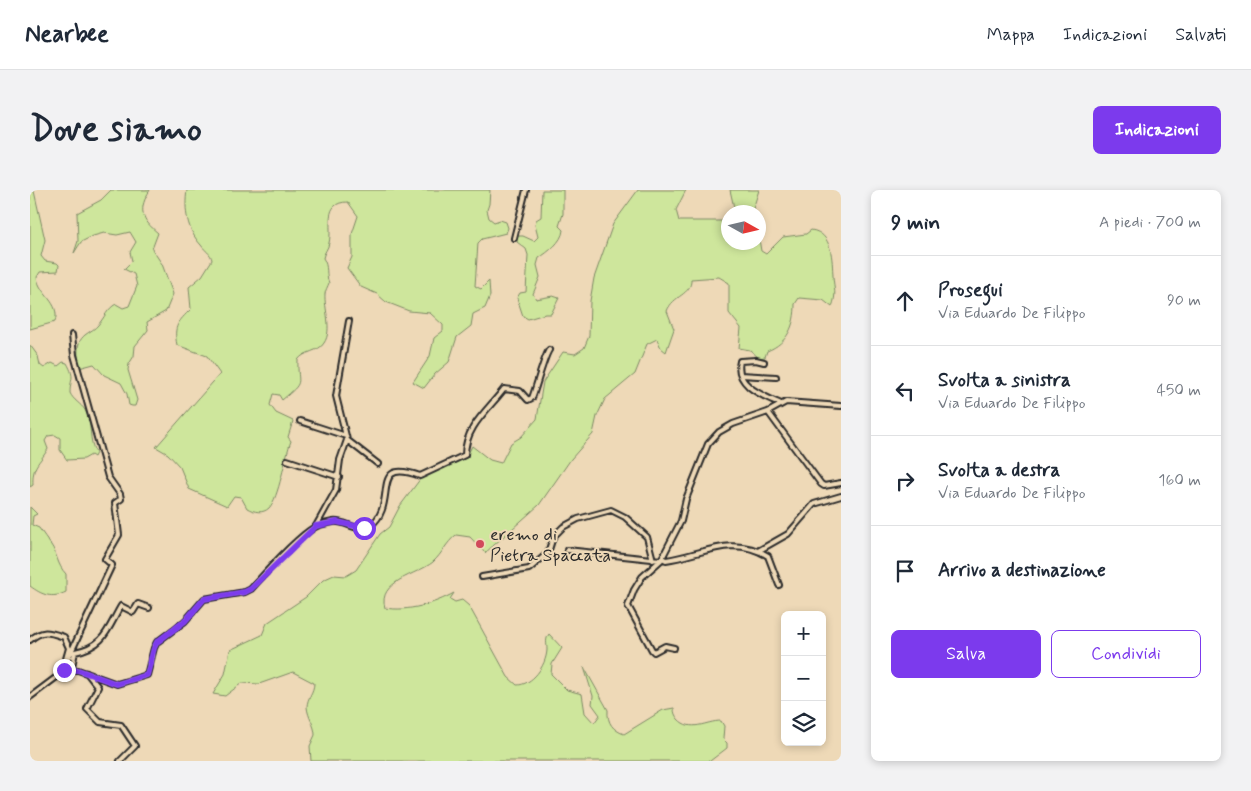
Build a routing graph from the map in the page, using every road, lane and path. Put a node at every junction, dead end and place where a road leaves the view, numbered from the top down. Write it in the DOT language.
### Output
graph roads {
  1 [pos="526,190"];
  2 [pos="514,238"];
  3 [pos="349,320"];
  4 [pos="72,335"];
  5 [pos="548,350"];
  6 [pos="764,362"];
  7 [pos="741,375"];
  8 [pos="776,377"];
  9 [pos="781,404"];
  10 [pos="841,406"];
  11 [pos="768,412"];
  12 [pos="300,420"];
  13 [pos="346,438"];
  14 [pos="287,460"];
  15 [pos="378,464"];
  16 [pos="339,476"];
  17 [pos="841,483"];
  18 [pos="841,496"];
  19 [pos="316,526"];
  20 [pos="566,550"];
  21 [pos="758,551"];
  22 [pos="662,559"];
  23 [pos="653,560"];
  24 [pos="482,577"];
  25 [pos="779,585"];
  26 [pos="148,608"];
  27 [pos="30,640"];
  28 [pos="674,648"];
  29 [pos="64,668"];
  30 [pos="71,671"];
  31 [pos="86,673"];
  32 [pos="30,697"];
  33 [pos="120,761"];
  1 -- 2 [label="street"];
  3 -- 13 [label="street"];
  4 -- 29 [label="street"];
  5 -- 19 [label="street"];
  6 -- 7 [label="street"];
  7 -- 8 [label="street"];
  7 -- 9 [label="street"];
  9 -- 10 [label="street"];
  9 -- 11 [label="street"];
  11 -- 17 [label="street"];
  11 -- 22 [label="street"];
  12 -- 13 [label="street"];
  13 -- 15 [label="street"];
  13 -- 16 [label="street"];
  14 -- 16 [label="street"];
  16 -- 19 [label="street"];
  18 -- 21 [label="street"];
  19 -- 31 [label="street"];
  20 -- 23 [label="street"];
  21 -- 22 [label="street"];
  21 -- 25 [label="street"];
  22 -- 23 [label="street"];
  22 -- 28 [label="street"];
  23 -- 24 [label="street"];
  26 -- 30 [label="street"];
  27 -- 29 [label="street"];
  29 -- 30 [label="street"];
  29 -- 32 [label="street"];
  30 -- 31 [label="street"];
  31 -- 33 [label="street"];
}
